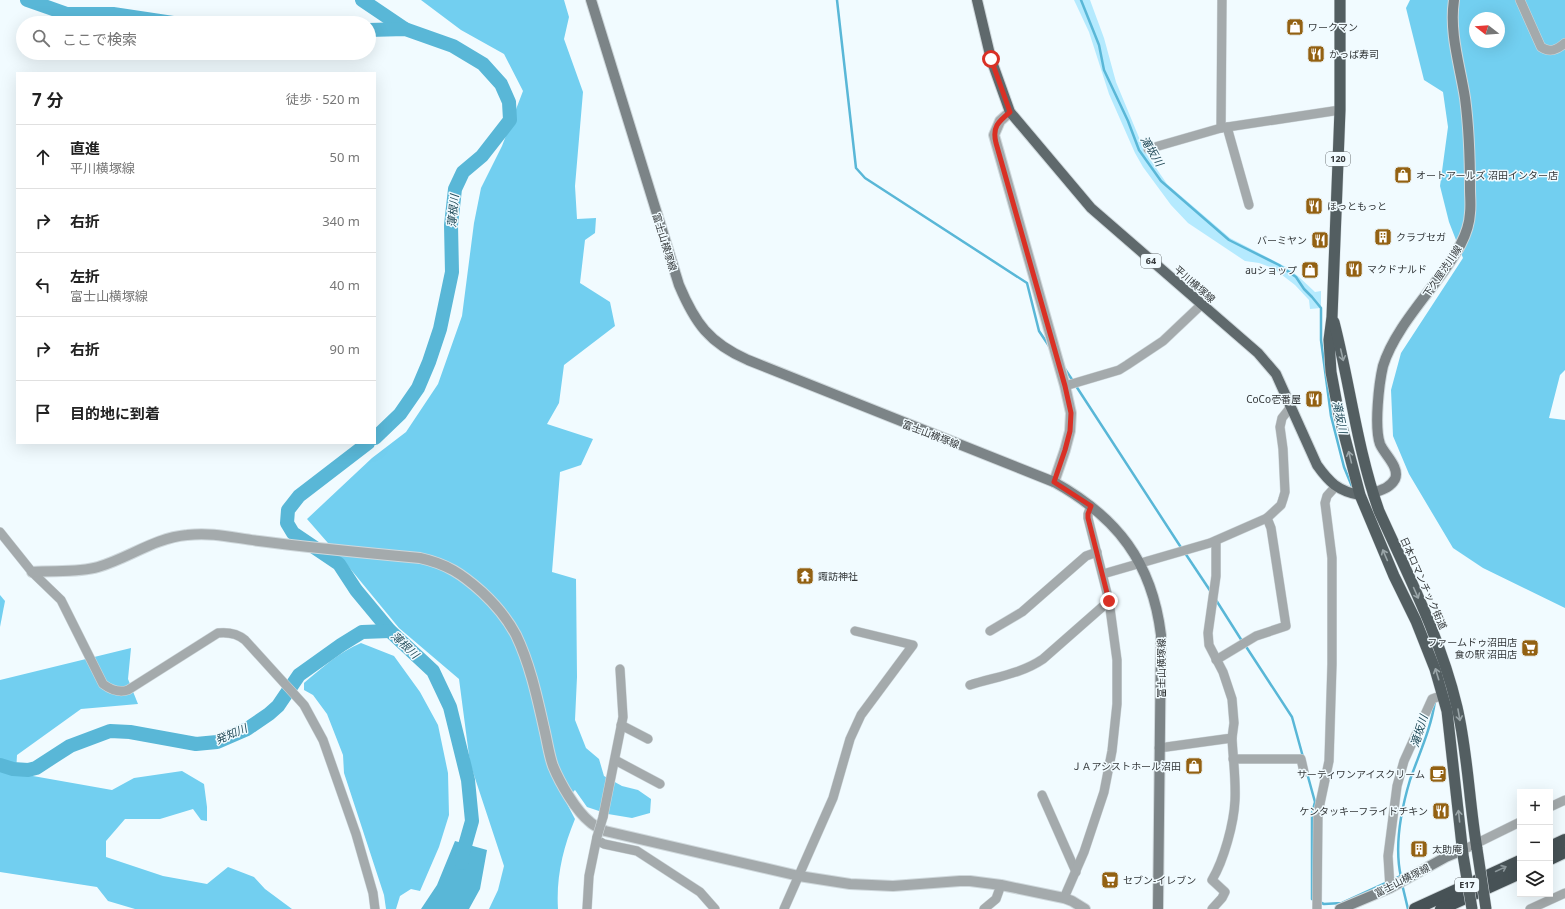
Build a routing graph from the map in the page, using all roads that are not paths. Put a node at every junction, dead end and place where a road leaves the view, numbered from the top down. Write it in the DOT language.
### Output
graph roads {
  1 [pos="591,0"];
  2 [pos="977,0"];
  3 [pos="1222,0"];
  4 [pos="1340,0"];
  5 [pos="1454,0"];
  6 [pos="1520,0"];
  7 [pos="1565,43"];
  8 [pos="1340,110"];
  9 [pos="1010,112"];
  10 [pos="1224,128"];
  11 [pos="1148,149"];
  12 [pos="1249,205"];
  13 [pos="1201,305"];
  14 [pos="1332,317"];
  15 [pos="1065,386"];
  16 [pos="1290,408"];
  17 [pos="1054,482"];
  18 [pos="1336,486"];
  19 [pos="1373,493"];
  20 [pos="1360,495"];
  21 [pos="1091,506"];
  22 [pos="1267,518"];
  23 [pos="0,532"];
  24 [pos="1216,541"];
  25 [pos="1097,552"];
  26 [pos="1140,563"];
  27 [pos="32,572"];
  28 [pos="1103,574"];
  29 [pos="1109,601"];
  30 [pos="855,631"];
  31 [pos="990,631"];
  32 [pos="1216,660"];
  33 [pos="620,669"];
  34 [pos="970,685"];
  35 [pos="1443,695"];
  36 [pos="621,725"];
  37 [pos="1232,738"];
  38 [pos="648,740"];
  39 [pos="1160,748"];
  40 [pos="1233,759"];
  41 [pos="614,760"];
  42 [pos="1304,772"];
  43 [pos="660,784"];
  44 [pos="1042,795"];
  45 [pos="1565,800"];
  46 [pos="1553,806"];
  47 [pos="1517,824"];
  48 [pos="597,839"];
  49 [pos="1565,840"];
  50 [pos="1477,846"];
  51 [pos="1553,846"];
  52 [pos="1565,852"];
  53 [pos="1463,853"];
  54 [pos="1553,858"];
  55 [pos="1517,862"];
  56 [pos="1076,872"];
  57 [pos="1517,874"];
  58 [pos="799,876"];
  59 [pos="1000,885"];
  60 [pos="1398,885"];
  61 [pos="1565,893"];
  62 [pos="1064,898"];
  63 [pos="375,909"];
  64 [pos="587,909"];
  65 [pos="715,909"];
  66 [pos="784,909"];
  67 [pos="984,909"];
  68 [pos="1085,909"];
  69 [pos="1158,909"];
  70 [pos="1212,909"];
  71 [pos="1317,909"];
  72 [pos="1340,909"];
  73 [pos="1414,909"];
  74 [pos="1441,909"];
  75 [pos="1472,909"];
  76 [pos="1486,909"];
  77 [pos="1530,909"];
  1 -- 17 [label="main road, 富士山横塚線"];
  2 -- 9 [label="main road, 平川横塚線 / 64"];
  3 -- 10 [label="street"];
  4 -- 8 [label="highway, 日本ロマンチック街道 / 120"];
  5 -- 19 [label="main road, 下久屋渋川線"];
  6 -- 7 [label="street"];
  8 -- 10 [label="street"];
  8 -- 14 [label="highway, 日本ロマンチック街道 / 120"];
  9 -- 13 [label="main road, 平川横塚線 / 64"];
  9 -- 15 [label="street"];
  10 -- 11 [label="street"];
  10 -- 12 [label="street"];
  13 -- 15 [label="street"];
  13 -- 16 [label="main road, 平川横塚線 / 64"];
  14 -- 19 [label="highway, 日本ロマンチック街道 / 120, one-way"];
  20 -- 14 [label="highway, 日本ロマンチック街道 / 120, one-way"];
  15 -- 17 [label="street"];
  16 -- 18 [label="main road, 平川横塚線 / 64"];
  16 -- 22 [label="street"];
  17 -- 21 [label="main road, 富士山横塚線"];
  18 -- 20 [label="main road, 平川横塚線 / 64"];
  18 -- 71 [label="street"];
  19 -- 20 [label="highway"];
  19 -- 50 [label="highway, 日本ロマンチック街道 / 120, one-way"];
  35 -- 20 [label="highway, 日本ロマンチック街道 / 120, one-way"];
  21 -- 25 [label="street"];
  21 -- 26 [label="main road, 富士山横塚線"];
  22 -- 24 [label="street"];
  22 -- 32 [label="street"];
  23 -- 27 [label="street"];
  24 -- 26 [label="street"];
  24 -- 32 [label="street"];
  25 -- 28 [label="street"];
  25 -- 31 [label="street"];
  26 -- 28 [label="street"];
  26 -- 39 [label="main road, 富士山横塚線"];
  27 -- 58 [label="street"];
  27 -- 63 [label="street"];
  28 -- 29 [label="street"];
  29 -- 34 [label="street"];
  29 -- 56 [label="street"];
  30 -- 58 [label="street"];
  32 -- 37 [label="street"];
  33 -- 36 [label="street"];
  53 -- 35 [label="highway, 日本ロマンチック街道 / 120, one-way"];
  35 -- 60 [label="street"];
  36 -- 38 [label="street"];
  36 -- 41 [label="street"];
  37 -- 39 [label="street"];
  37 -- 40 [label="street"];
  39 -- 69 [label="main road, 富士山横塚線"];
  40 -- 42 [label="street"];
  40 -- 70 [label="street"];
  41 -- 43 [label="street"];
  41 -- 48 [label="street, bridge"];
  44 -- 56 [label="street"];
  45 -- 46 [label="street"];
  47 -- 50 [label="street"];
  48 -- 64 [label="street"];
  48 -- 65 [label="street"];
  49 -- 51 [label="highway"];
  50 -- 53 [label="street"];
  50 -- 76 [label="highway, 日本ロマンチック街道 / 120, bridge"];
  52 -- 54 [label="highway"];
  53 -- 60 [label="main road, 富士山横塚線"];
  53 -- 75 [label="highway, 日本ロマンチック街道 / 120, bridge"];
  73 -- 55 [label="highway, E17, one-way"];
  56 -- 62 [label="street"];
  57 -- 74 [label="highway, E17"];
  58 -- 59 [label="street"];
  58 -- 66 [label="street"];
  59 -- 62 [label="street"];
  59 -- 67 [label="street"];
  60 -- 72 [label="main road, 富士山横塚線"];
  61 -- 77 [label="street"];
  62 -- 68 [label="street"];
}
